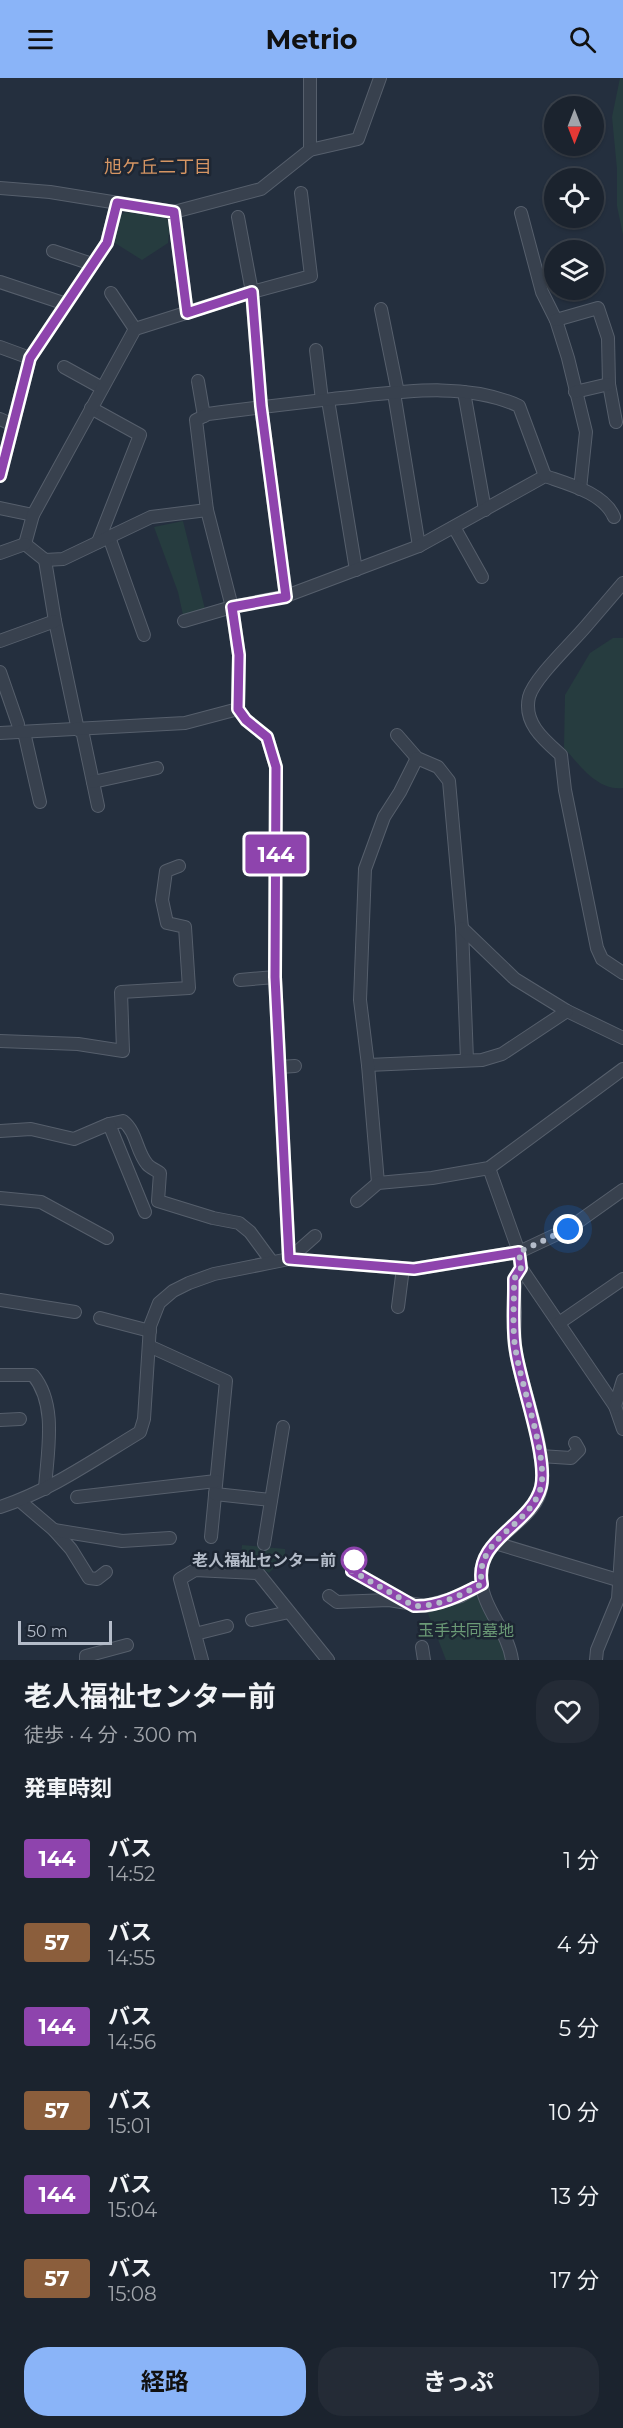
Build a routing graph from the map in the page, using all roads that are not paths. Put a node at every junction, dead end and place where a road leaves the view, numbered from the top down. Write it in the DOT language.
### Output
graph roads {
  1 [pos="310,78"];
  2 [pos="380,78"];
  3 [pos="310,150"];
  4 [pos="0,188"];
  5 [pos="301,193"];
  6 [pos="117,203"];
  7 [pos="174,212"];
  8 [pos="521,213"];
  9 [pos="238,218"];
  10 [pos="52,252"];
  11 [pos="92,264"];
  12 [pos="0,282"];
  13 [pos="252,292"];
  14 [pos="111,293"];
  15 [pos="66,304"];
  16 [pos="381,309"];
  17 [pos="187,313"];
  18 [pos="556,320"];
  19 [pos="135,329"];
  20 [pos="0,347"];
  21 [pos="316,350"];
  22 [pos="30,358"];
  23 [pos="64,367"];
  24 [pos="198,381"];
  25 [pos="609,384"];
  26 [pos="102,388"];
  27 [pos="464,392"];
  28 [pos="575,392"];
  29 [pos="396,393"];
  30 [pos="325,400"];
  31 [pos="261,406"];
  32 [pos="91,408"];
  33 [pos="204,416"];
  34 [pos="0,419"];
  35 [pos="616,422"];
  36 [pos="13,425"];
  37 [pos="0,476"];
  38 [pos="545,476"];
  39 [pos="580,489"];
  40 [pos="0,508"];
  41 [pos="207,510"];
  42 [pos="484,510"];
  43 [pos="33,515"];
  44 [pos="614,517"];
  45 [pos="454,527"];
  46 [pos="103,540"];
  47 [pos="25,544"];
  48 [pos="419,546"];
  49 [pos="0,553"];
  50 [pos="45,560"];
  51 [pos="356,570"];
  52 [pos="482,577"];
  53 [pos="623,583"];
  54 [pos="286,597"];
  55 [pos="232,607"];
  56 [pos="55,621"];
  57 [pos="184,621"];
  58 [pos="144,635"];
  59 [pos="0,641"];
  60 [pos="0,672"];
  61 [pos="238,709"];
  62 [pos="21,728"];
  63 [pos="80,730"];
  64 [pos="0,733"];
  65 [pos="397,735"];
  66 [pos="417,758"];
  67 [pos="157,768"];
  68 [pos="93,782"];
  69 [pos="40,802"];
  70 [pos="98,806"];
  71 [pos="179,866"];
  72 [pos="462,928"];
  73 [pos="623,973"];
  74 [pos="275,977"];
  75 [pos="240,980"];
  76 [pos="567,1011"];
  77 [pos="623,1038"];
  78 [pos="0,1041"];
  79 [pos="466,1060"];
  80 [pos="368,1065"];
  81 [pos="295,1066"];
  82 [pos="280,1067"];
  83 [pos="623,1068"];
  84 [pos="109,1124"];
  85 [pos="0,1131"];
  86 [pos="489,1168"];
  87 [pos="378,1183"];
  88 [pos="623,1190"];
  89 [pos="0,1198"];
  90 [pos="357,1201"];
  91 [pos="145,1212"];
  92 [pos="315,1236"];
  93 [pos="107,1238"];
  94 [pos="519,1252"];
  95 [pos="289,1259"];
  96 [pos="272,1262"];
  97 [pos="403,1268"];
  98 [pos="521,1268"];
  99 [pos="623,1279"];
  100 [pos="0,1300"];
  101 [pos="398,1307"];
  102 [pos="75,1311"];
  103 [pos="100,1318"];
  104 [pos="560,1323"];
  105 [pos="150,1330"];
  106 [pos="149,1346"];
  107 [pos="0,1375"];
  108 [pos="623,1380"];
  109 [pos="615,1406"];
  110 [pos="20,1419"];
  111 [pos="0,1420"];
  112 [pos="283,1426"];
  113 [pos="623,1429"];
  114 [pos="575,1443"];
  115 [pos="540,1456"];
  116 [pos="216,1481"];
  117 [pos="45,1488"];
  118 [pos="215,1494"];
  119 [pos="77,1497"];
  120 [pos="271,1500"];
  121 [pos="20,1501"];
  122 [pos="0,1507"];
  123 [pos="623,1523"];
  124 [pos="54,1530"];
  125 [pos="623,1531"];
  126 [pos="211,1537"];
  127 [pos="170,1538"];
  128 [pos="495,1543"];
  129 [pos="264,1544"];
  130 [pos="354,1560"];
  131 [pos="106,1572"];
  132 [pos="621,1581"];
  133 [pos="482,1584"];
  134 [pos="329,1596"];
  135 [pos="414,1606"];
  136 [pos="289,1612"];
  137 [pos="252,1620"];
  138 [pos="227,1626"];
  139 [pos="195,1634"];
  140 [pos="127,1645"];
  141 [pos="86,1660"];
  142 [pos="202,1660"];
  143 [pos="328,1660"];
  144 [pos="512,1660"];
  145 [pos="596,1660"];
  1 -- 3 [label="street"];
  2 -- 3 [label="street"];
  3 -- 7 [label="street"];
  4 -- 6 [label="street"];
  5 -- 13 [label="street"];
  6 -- 7 [label="street"];
  6 -- 11 [label="street"];
  7 -- 17 [label="street"];
  8 -- 18 [label="street"];
  9 -- 13 [label="street"];
  10 -- 11 [label="street"];
  11 -- 15 [label="street"];
  12 -- 15 [label="street"];
  13 -- 17 [label="street"];
  13 -- 31 [label="street"];
  14 -- 19 [label="street"];
  15 -- 22 [label="street"];
  16 -- 29 [label="street"];
  17 -- 19 [label="street"];
  18 -- 25 [label="street"];
  18 -- 28 [label="street"];
  19 -- 26 [label="street"];
  20 -- 22 [label="street"];
  21 -- 30 [label="street"];
  22 -- 36 [label="street"];
  23 -- 26 [label="street"];
  24 -- 33 [label="street"];
  25 -- 28 [label="street"];
  25 -- 35 [label="street"];
  26 -- 32 [label="street"];
  27 -- 29 [label="street"];
  27 -- 38 [label="street"];
  27 -- 42 [label="street"];
  28 -- 39 [label="street"];
  29 -- 30 [label="street"];
  29 -- 48 [label="street"];
  30 -- 31 [label="street"];
  30 -- 51 [label="street"];
  31 -- 33 [label="street"];
  31 -- 54 [label="street"];
  32 -- 43 [label="street"];
  32 -- 46 [label="street"];
  33 -- 41 [label="street"];
  34 -- 36 [label="street"];
  36 -- 37 [label="street"];
  38 -- 39 [label="street"];
  38 -- 42 [label="street"];
  39 -- 44 [label="street"];
  40 -- 43 [label="street"];
  41 -- 46 [label="street"];
  41 -- 55 [label="street"];
  42 -- 45 [label="street"];
  43 -- 47 [label="street"];
  45 -- 48 [label="street"];
  45 -- 52 [label="street"];
  46 -- 50 [label="street"];
  46 -- 58 [label="street"];
  47 -- 49 [label="street"];
  47 -- 50 [label="street"];
  48 -- 51 [label="street"];
  50 -- 56 [label="street"];
  51 -- 54 [label="street"];
  53 -- 73 [label="street"];
  54 -- 55 [label="street"];
  55 -- 57 [label="street"];
  55 -- 61 [label="street"];
  56 -- 59 [label="street"];
  56 -- 63 [label="street"];
  60 -- 62 [label="street"];
  61 -- 63 [label="street"];
  61 -- 74 [label="street"];
  62 -- 63 [label="street"];
  62 -- 64 [label="street"];
  62 -- 69 [label="street"];
  63 -- 68 [label="street"];
  65 -- 66 [label="street"];
  66 -- 72 [label="street"];
  66 -- 80 [label="street"];
  67 -- 68 [label="street"];
  68 -- 70 [label="street"];
  71 -- 78 [label="street"];
  72 -- 76 [label="street"];
  72 -- 79 [label="street"];
  74 -- 75 [label="street"];
  74 -- 82 [label="street"];
  76 -- 77 [label="street"];
  76 -- 79 [label="street"];
  79 -- 80 [label="street"];
  80 -- 87 [label="street"];
  81 -- 82 [label="street"];
  82 -- 95 [label="street"];
  83 -- 86 [label="street"];
  84 -- 85 [label="street"];
  84 -- 91 [label="street"];
  84 -- 96 [label="street"];
  86 -- 87 [label="street"];
  86 -- 94 [label="street"];
  87 -- 90 [label="street"];
  88 -- 94 [label="street"];
  89 -- 93 [label="street"];
  92 -- 95 [label="street"];
  94 -- 97 [label="street"];
  94 -- 98 [label="street"];
  95 -- 96 [label="street"];
  95 -- 97 [label="street"];
  96 -- 105 [label="street"];
  97 -- 101 [label="street"];
  98 -- 104 [label="street"];
  98 -- 115 [label="street"];
  99 -- 104 [label="street"];
  100 -- 102 [label="street"];
  103 -- 105 [label="street"];
  104 -- 109 [label="street"];
  105 -- 106 [label="street"];
  106 -- 116 [label="street"];
  106 -- 117 [label="street"];
  107 -- 117 [label="street"];
  108 -- 109 [label="street"];
  109 -- 113 [label="street"];
  110 -- 111 [label="street"];
  112 -- 120 [label="street"];
  114 -- 115 [label="street"];
  115 -- 128 [label="street"];
  116 -- 118 [label="street"];
  116 -- 119 [label="street"];
  117 -- 121 [label="street"];
  118 -- 120 [label="street"];
  118 -- 126 [label="street"];
  120 -- 129 [label="street"];
  121 -- 122 [label="street"];
  121 -- 124 [label="street"];
  123 -- 125 [label="street"];
  124 -- 127 [label="street"];
  124 -- 131 [label="street"];
  125 -- 132 [label="street"];
  128 -- 132 [label="street"];
  128 -- 133 [label="street"];
  130 -- 135 [label="street"];
  132 -- 145 [label="street"];
  133 -- 135 [label="street"];
  133 -- 144 [label="street"];
  134 -- 135 [label="street"];
  136 -- 137 [label="street"];
  136 -- 139 [label="street"];
  136 -- 143 [label="street"];
  138 -- 139 [label="street"];
  139 -- 142 [label="street"];
  140 -- 141 [label="street"];
}
